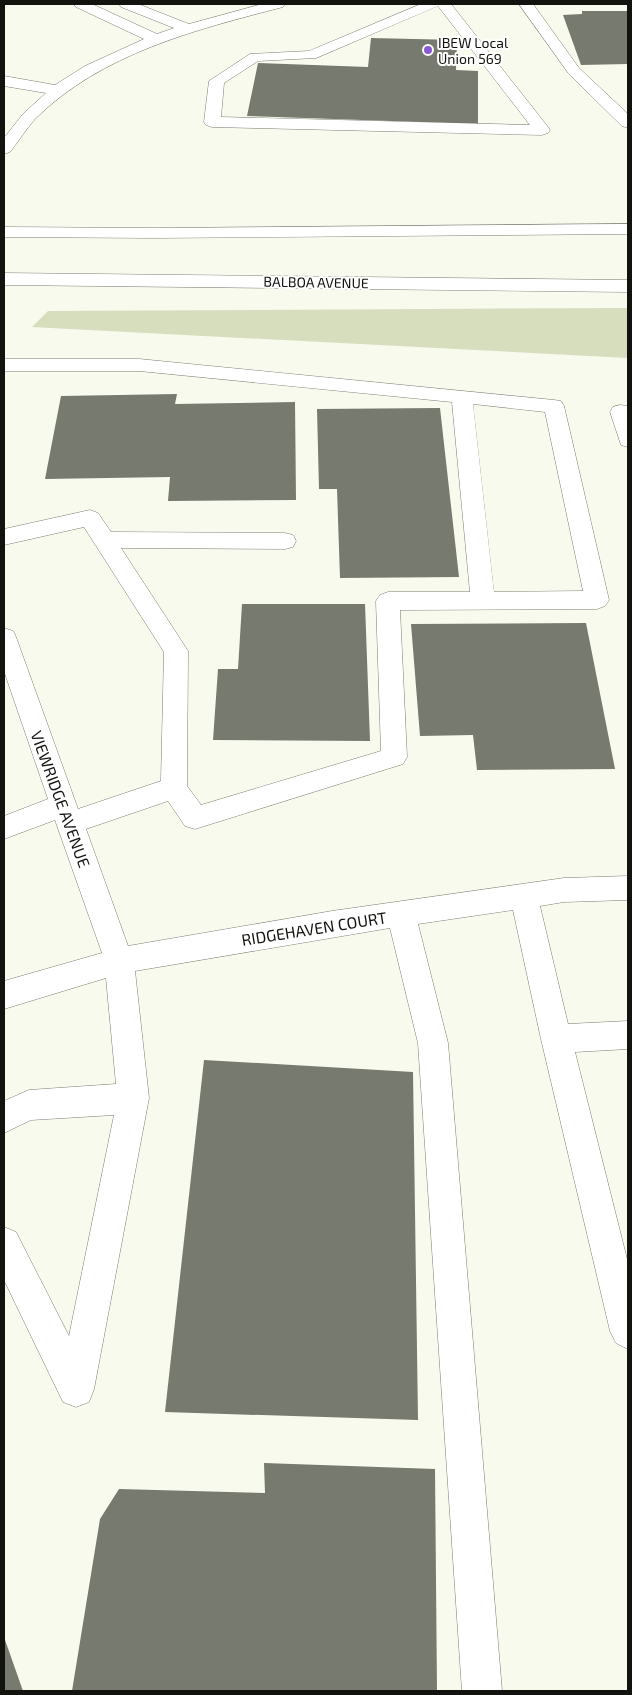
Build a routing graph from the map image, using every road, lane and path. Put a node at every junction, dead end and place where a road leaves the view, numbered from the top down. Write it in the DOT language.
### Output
graph roads {
  1 [pos="81,4"];
  2 [pos="126,4"];
  3 [pos="278,4"];
  4 [pos="433,4"];
  5 [pos="444,4"];
  6 [pos="526,4"];
  7 [pos="186,28"];
  8 [pos="156,39"];
  9 [pos="4,81"];
  10 [pos="57,90"];
  11 [pos="628,124"];
  12 [pos="4,149"];
  13 [pos="628,229"];
  14 [pos="4,232"];
  15 [pos="4,279"];
  16 [pos="628,286"];
  17 [pos="4,365"];
  18 [pos="462,397"];
  19 [pos="628,412"];
  20 [pos="628,440"];
  21 [pos="4,537"];
  22 [pos="105,540"];
  23 [pos="285,541"];
  24 [pos="483,601"];
  25 [pos="4,637"];
  26 [pos="174,788"];
  27 [pos="66,814"];
  28 [pos="4,828"];
  29 [pos="628,888"];
  30 [pos="524,896"];
  31 [pos="400,914"];
  32 [pos="118,961"];
  33 [pos="4,995"];
  34 [pos="628,1035"];
  35 [pos="556,1038"];
  36 [pos="133,1098"];
  37 [pos="4,1117"];
  38 [pos="4,1244"];
  39 [pos="628,1331"];
  40 [pos="482,1691"];
  1 -- 8 [label="main road"];
  2 -- 7 [label="main road"];
  3 -- 7 [label="main road"];
  4 -- 5 [label="main road"];
  6 -- 11 [label="main road"];
  7 -- 8 [label="main road"];
  8 -- 10 [label="main road"];
  9 -- 10 [label="main road"];
  10 -- 12 [label="main road"];
  13 -- 14 [label="main road"];
  15 -- 16 [label="main road, BALBOA AVENUE"];
  17 -- 18 [label="main road"];
  18 -- 24 [label="main road"];
  18 -- 24 [label="main road"];
  19 -- 20 [label="main road"];
  21 -- 22 [label="main road"];
  22 -- 23 [label="main road"];
  22 -- 26 [label="main road"];
  24 -- 26 [label="main road"];
  25 -- 27 [label="main road, VIEWRIDGE AVENUE"];
  26 -- 27 [label="main road"];
  27 -- 28 [label="main road"];
  27 -- 32 [label="main road, VIEWRIDGE AVENUE"];
  29 -- 30 [label="main road, RIDGEHAVEN COURT"];
  30 -- 31 [label="main road, RIDGEHAVEN COURT"];
  30 -- 35 [label="main road"];
  31 -- 32 [label="main road, RIDGEHAVEN COURT"];
  31 -- 40 [label="main road"];
  32 -- 33 [label="main road, RIDGEHAVEN COURT"];
  32 -- 36 [label="main road, VIEWRIDGE AVENUE"];
  34 -- 35 [label="main road"];
  35 -- 39 [label="main road"];
  36 -- 37 [label="main road"];
  36 -- 38 [label="main road, VIEWRIDGE AVENUE"];
}
